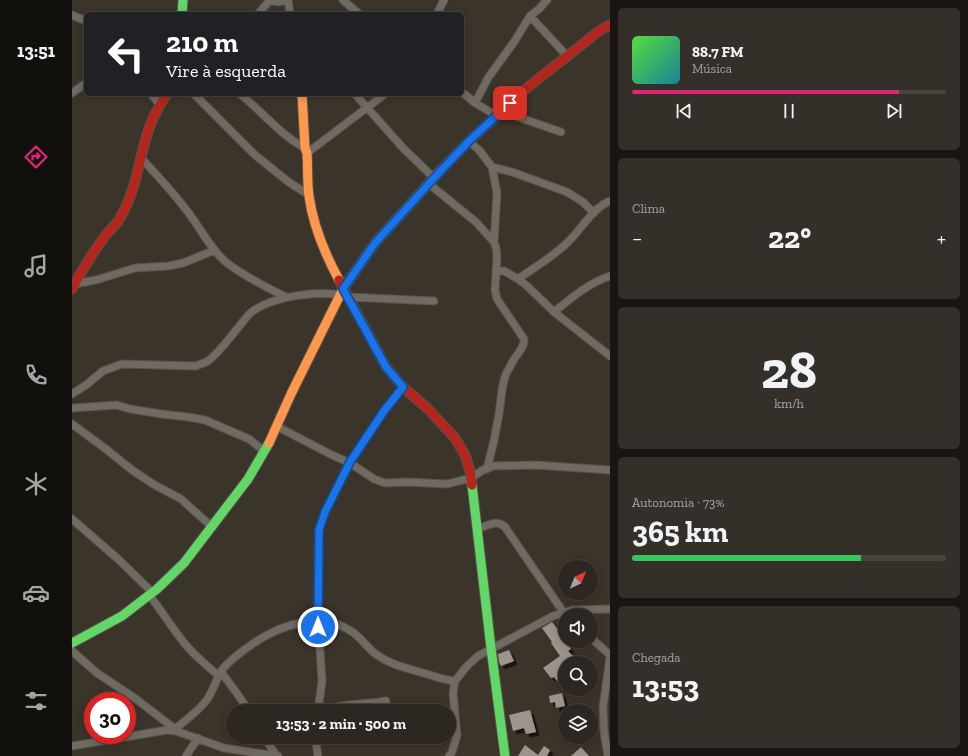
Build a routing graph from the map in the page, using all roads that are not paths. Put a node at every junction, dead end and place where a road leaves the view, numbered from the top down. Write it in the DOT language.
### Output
graph roads {
  1 [pos="183,0"];
  2 [pos="270,0"];
  3 [pos="285,0"];
  4 [pos="288,0"];
  5 [pos="343,0"];
  6 [pos="444,0"];
  7 [pos="546,0"];
  8 [pos="182,12"];
  9 [pos="260,12"];
  10 [pos="290,12"];
  11 [pos="357,12"];
  12 [pos="438,12"];
  13 [pos="72,15"];
  14 [pos="530,16"];
  15 [pos="84,20"];
  16 [pos="610,25"];
  17 [pos="568,57"];
  18 [pos="84,84"];
  19 [pos="72,93"];
  20 [pos="464,94"];
  21 [pos="153,96"];
  22 [pos="166,96"];
  23 [pos="196,96"];
  24 [pos="242,96"];
  25 [pos="302,96"];
  26 [pos="357,96"];
  27 [pos="382,96"];
  28 [pos="475,103"];
  29 [pos="160,105"];
  30 [pos="367,108"];
  31 [pos="499,114"];
  32 [pos="560,132"];
  33 [pos="469,141"];
  34 [pos="306,150"];
  35 [pos="141,158"];
  36 [pos="492,167"];
  37 [pos="431,181"];
  38 [pos="309,195"];
  39 [pos="610,201"];
  40 [pos="594,213"];
  41 [pos="494,242"];
  42 [pos="215,250"];
  43 [pos="496,271"];
  44 [pos="610,276"];
  45 [pos="518,279"];
  46 [pos="73,286"];
  47 [pos="343,293"];
  48 [pos="286,297"];
  49 [pos="434,301"];
  50 [pos="554,312"];
  51 [pos="610,356"];
  52 [pos="403,387"];
  53 [pos="72,394"];
  54 [pos="72,408"];
  55 [pos="72,424"];
  56 [pos="276,426"];
  57 [pos="264,451"];
  58 [pos="350,462"];
  59 [pos="487,469"];
  60 [pos="610,470"];
  61 [pos="471,478"];
  62 [pos="72,519"];
  63 [pos="212,526"];
  64 [pos="477,529"];
  65 [pos="151,594"];
  66 [pos="561,608"];
  67 [pos="610,608"];
  68 [pos="598,609"];
  69 [pos="558,615"];
  70 [pos="318,619"];
  71 [pos="72,643"];
  72 [pos="598,645"];
  73 [pos="490,648"];
  74 [pos="72,651"];
  75 [pos="610,656"];
  76 [pos="220,674"];
  77 [pos="455,681"];
  78 [pos="386,701"];
  79 [pos="244,704"];
  80 [pos="319,704"];
  81 [pos="364,704"];
  82 [pos="175,730"];
  83 [pos="198,738"];
  84 [pos="269,744"];
  85 [pos="316,744"];
  86 [pos="72,746"];
  87 [pos="186,756"];
  88 [pos="277,756"];
  89 [pos="318,756"];
  90 [pos="449,756"];
  91 [pos="505,756"];
  92 [pos="608,756"];
  1 -- 8 [label="street"];
  2 -- 3 [label="street"];
  2 -- 9 [label="street"];
  4 -- 10 [label="street"];
  5 -- 11 [label="street"];
  6 -- 12 [label="street"];
  7 -- 14 [label="street"];
  13 -- 15 [label="street"];
  14 -- 17 [label="street"];
  14 -- 28 [label="street"];
  16 -- 17 [label="street"];
  17 -- 31 [label="street"];
  18 -- 19 [label="street"];
  20 -- 28 [label="street"];
  21 -- 29 [label="street"];
  22 -- 29 [label="street"];
  23 -- 38 [label="street"];
  24 -- 34 [label="street"];
  25 -- 34 [label="street"];
  26 -- 30 [label="street"];
  27 -- 30 [label="street"];
  28 -- 31 [label="street"];
  29 -- 35 [label="street"];
  30 -- 34 [label="street"];
  30 -- 37 [label="street"];
  31 -- 32 [label="street"];
  31 -- 33 [label="street"];
  33 -- 36 [label="street"];
  33 -- 37 [label="street"];
  34 -- 38 [label="street"];
  35 -- 42 [label="street"];
  35 -- 46 [label="street"];
  36 -- 40 [label="street"];
  36 -- 41 [label="street"];
  37 -- 41 [label="street"];
  37 -- 47 [label="street"];
  38 -- 47 [label="street"];
  39 -- 40 [label="street"];
  40 -- 45 [label="street"];
  41 -- 43 [label="street"];
  42 -- 46 [label="street"];
  42 -- 48 [label="street"];
  43 -- 45 [label="street"];
  43 -- 59 [label="street"];
  44 -- 50 [label="street"];
  45 -- 50 [label="street"];
  47 -- 48 [label="street"];
  47 -- 49 [label="street"];
  47 -- 52 [label="street"];
  47 -- 56 [label="street"];
  48 -- 53 [label="street"];
  50 -- 51 [label="street"];
  52 -- 58 [label="street"];
  52 -- 61 [label="street"];
  54 -- 57 [label="street"];
  55 -- 63 [label="street"];
  56 -- 57 [label="street"];
  56 -- 58 [label="street"];
  57 -- 63 [label="street"];
  58 -- 61 [label="street"];
  58 -- 70 [label="street"];
  59 -- 60 [label="street"];
  59 -- 61 [label="street"];
  61 -- 64 [label="street"];
  62 -- 65 [label="street"];
  63 -- 65 [label="street"];
  64 -- 66 [label="street"];
  64 -- 73 [label="street"];
  65 -- 71 [label="street"];
  65 -- 76 [label="street"];
  67 -- 68 [label="street"];
  69 -- 73 [label="street"];
  70 -- 76 [label="street"];
  70 -- 77 [label="street"];
  70 -- 80 [label="street"];
  72 -- 75 [label="street"];
  73 -- 77 [label="street"];
  73 -- 91 [label="street"];
  74 -- 82 [label="street"];
  75 -- 92 [label="street"];
  76 -- 79 [label="street"];
  76 -- 82 [label="street"];
  77 -- 90 [label="street"];
  78 -- 81 [label="street"];
  82 -- 83 [label="street"];
  82 -- 86 [label="street"];
  83 -- 87 [label="street"];
  83 -- 88 [label="street"];
  84 -- 88 [label="street"];
  85 -- 89 [label="street"];
}
